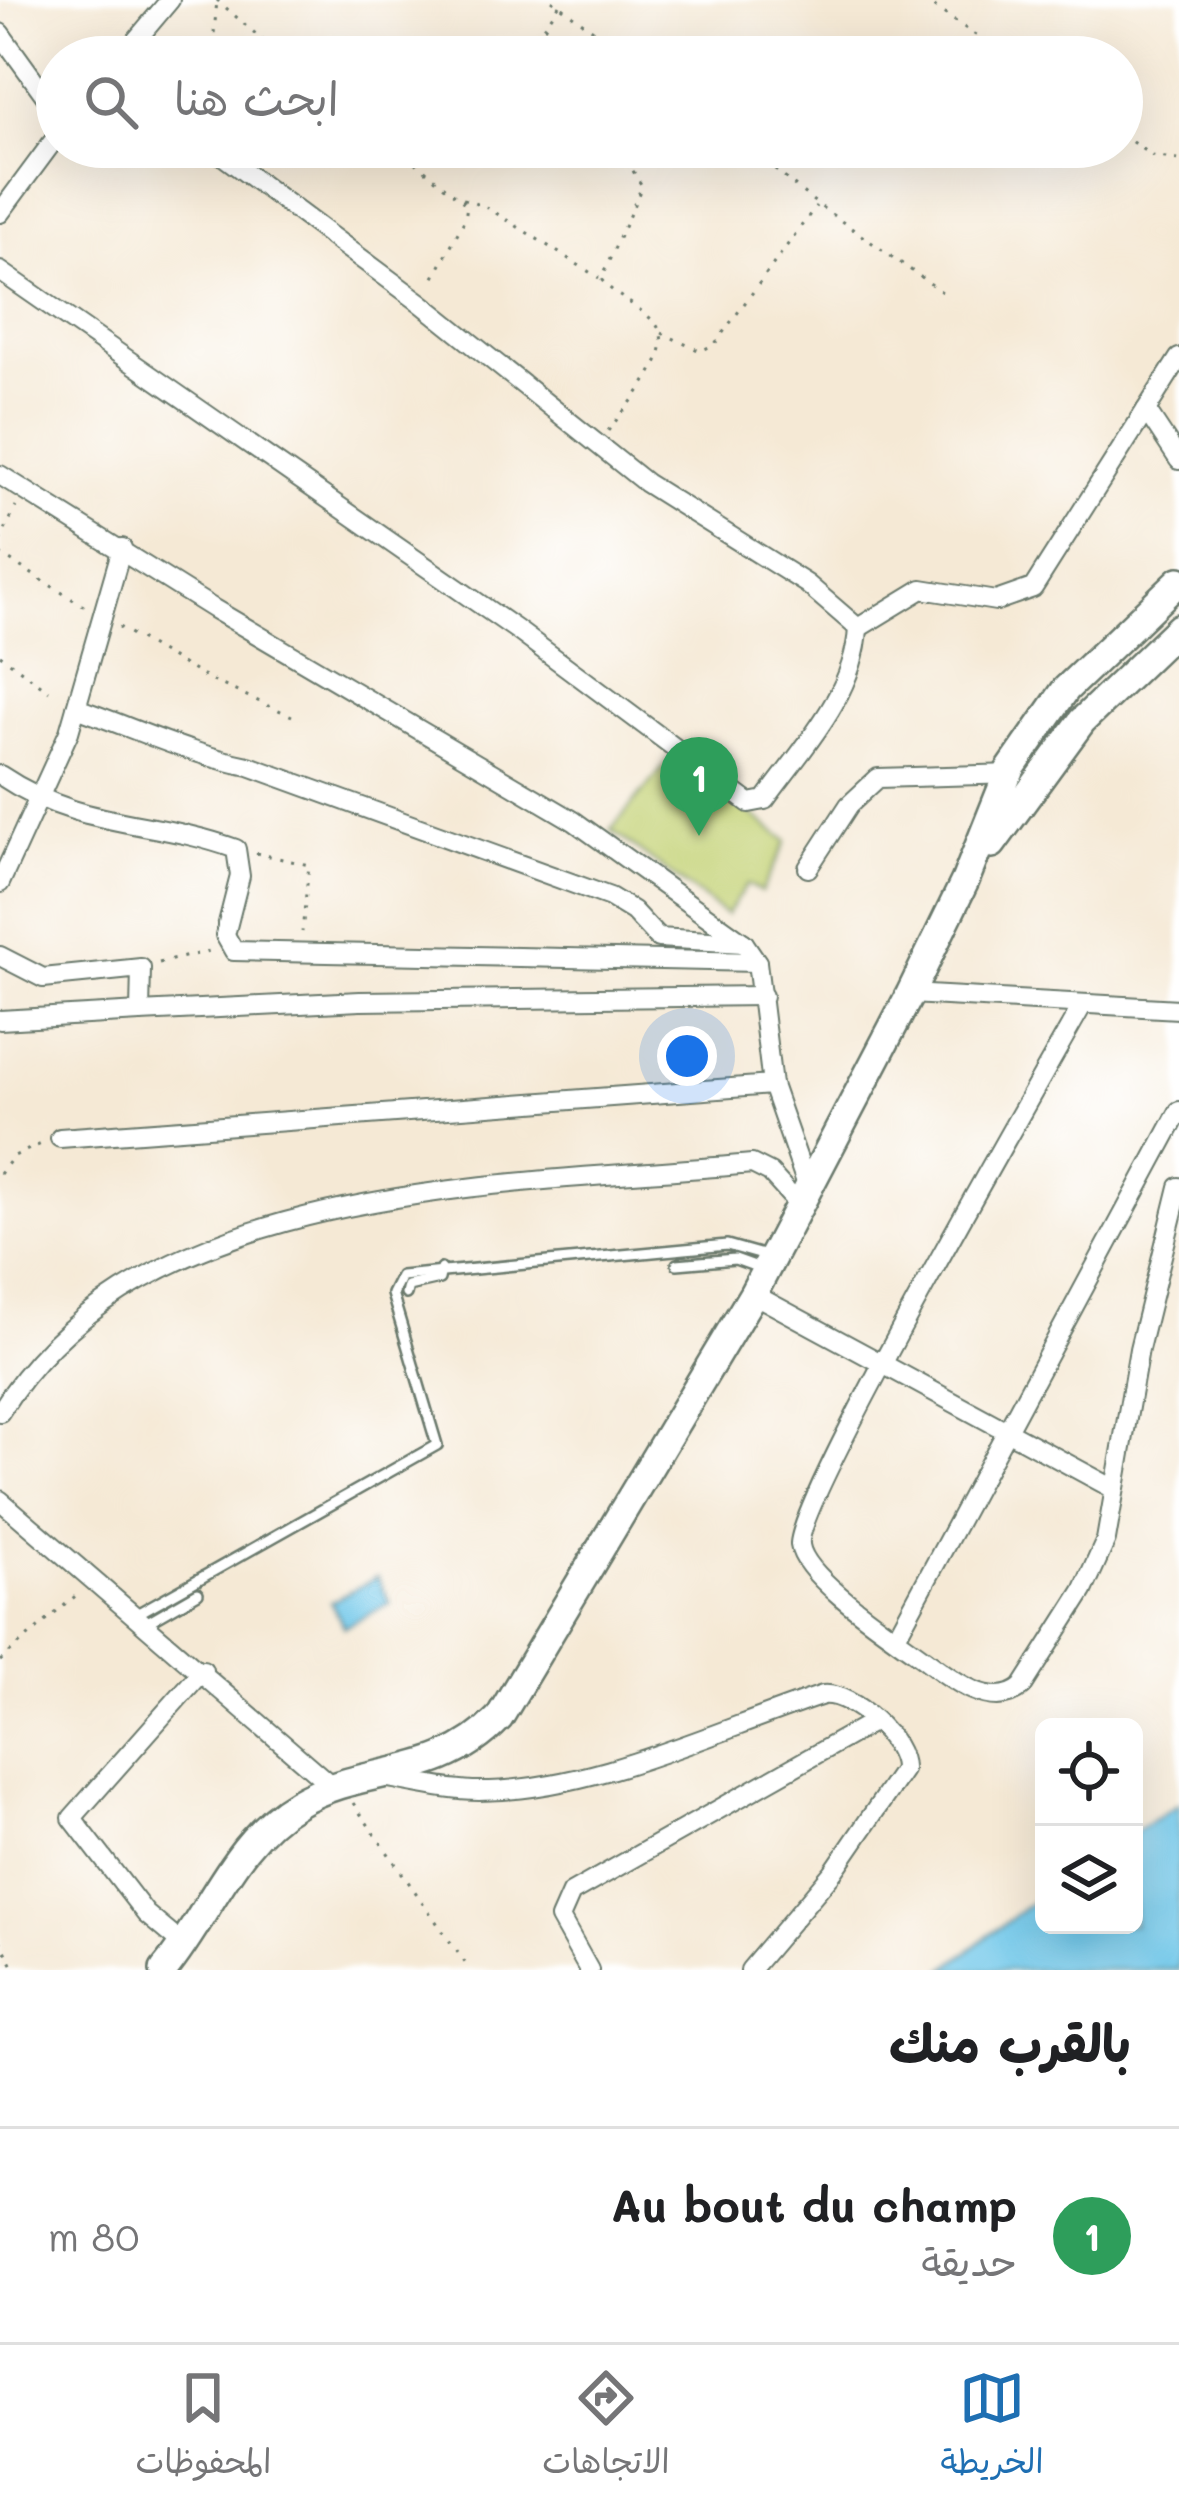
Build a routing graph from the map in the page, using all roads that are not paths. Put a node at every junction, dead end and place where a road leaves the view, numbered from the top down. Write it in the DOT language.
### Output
graph roads {
  1 [pos="170,0"];
  2 [pos="0,33"];
  3 [pos="140,36"];
  4 [pos="36,83"];
  5 [pos="36,164"];
  6 [pos="239,168"];
  7 [pos="0,213"];
  8 [pos="0,272"];
  9 [pos="1179,358"];
  10 [pos="1146,410"];
  11 [pos="1179,460"];
  12 [pos="0,475"];
  13 [pos="122,548"];
  14 [pos="1178,584"];
  15 [pos="858,628"];
  16 [pos="1179,628"];
  17 [pos="76,707"];
  18 [pos="1010,771"];
  19 [pos="0,775"];
  20 [pos="1034,786"];
  21 [pos="40,802"];
  22 [pos="808,868"];
  23 [pos="965,881"];
  24 [pos="0,883"];
  25 [pos="744,943"];
  26 [pos="0,956"];
  27 [pos="757,962"];
  28 [pos="910,994"];
  29 [pos="763,996"];
  30 [pos="1083,1004"];
  31 [pos="1179,1010"];
  32 [pos="140,1012"];
  33 [pos="0,1020"];
  34 [pos="772,1085"];
  35 [pos="1179,1111"];
  36 [pos="60,1138"];
  37 [pos="1179,1187"];
  38 [pos="804,1197"];
  39 [pos="677,1264"];
  40 [pos="441,1269"];
  41 [pos="763,1274"];
  42 [pos="406,1294"];
  43 [pos="886,1364"];
  44 [pos="0,1412"];
  45 [pos="1007,1434"];
  46 [pos="1114,1489"];
  47 [pos="0,1500"];
  48 [pos="198,1593"];
  49 [pos="138,1620"];
  50 [pos="896,1636"];
  51 [pos="203,1670"];
  52 [pos="874,1723"];
  53 [pos="383,1777"];
  54 [pos="337,1787"];
  55 [pos="182,1944"];
  56 [pos="164,1970"];
  57 [pos="589,1970"];
  58 [pos="750,1970"];
  1 -- 3 [label="street"];
  2 -- 4 [label="street"];
  5 -- 7 [label="street"];
  6 -- 15 [label="street"];
  8 -- 15 [label="street"];
  9 -- 10 [label="street"];
  10 -- 11 [label="street"];
  10 -- 15 [label="street"];
  12 -- 13 [label="street"];
  13 -- 17 [label="street"];
  13 -- 25 [label="street"];
  14 -- 18 [label="street"];
  16 -- 20 [label="street"];
  17 -- 21 [label="street"];
  17 -- 25 [label="street"];
  18 -- 20 [label="street"];
  18 -- 22 [label="street"];
  18 -- 23 [label="street"];
  19 -- 21 [label="street"];
  20 -- 23 [label="street"];
  21 -- 24 [label="street"];
  21 -- 27 [label="street"];
  23 -- 28 [label="street"];
  25 -- 27 [label="street"];
  26 -- 32 [label="street"];
  27 -- 29 [label="street"];
  28 -- 30 [label="street"];
  28 -- 38 [label="street"];
  29 -- 32 [label="street"];
  29 -- 34 [label="street"];
  30 -- 31 [label="street"];
  30 -- 43 [label="street"];
  32 -- 33 [label="street"];
  34 -- 36 [label="street"];
  34 -- 38 [label="street"];
  35 -- 45 [label="street"];
  37 -- 46 [label="street"];
  38 -- 41 [label="street"];
  38 -- 44 [label="street"];
  39 -- 41 [label="lane"];
  40 -- 41 [label="lane"];
  40 -- 42 [label="lane"];
  40 -- 49 [label="lane"];
  41 -- 43 [label="street"];
  41 -- 53 [label="street"];
  43 -- 45 [label="street"];
  43 -- 50 [label="street"];
  45 -- 46 [label="street"];
  45 -- 50 [label="street"];
  46 -- 50 [label="street"];
  47 -- 49 [label="street"];
  48 -- 49 [label="lane"];
  49 -- 51 [label="street"];
  51 -- 54 [label="street"];
  51 -- 55 [label="street"];
  52 -- 53 [label="street"];
  52 -- 57 [label="street"];
  52 -- 58 [label="street"];
  53 -- 54 [label="street"];
  54 -- 55 [label="street"];
  55 -- 56 [label="street"];
}
